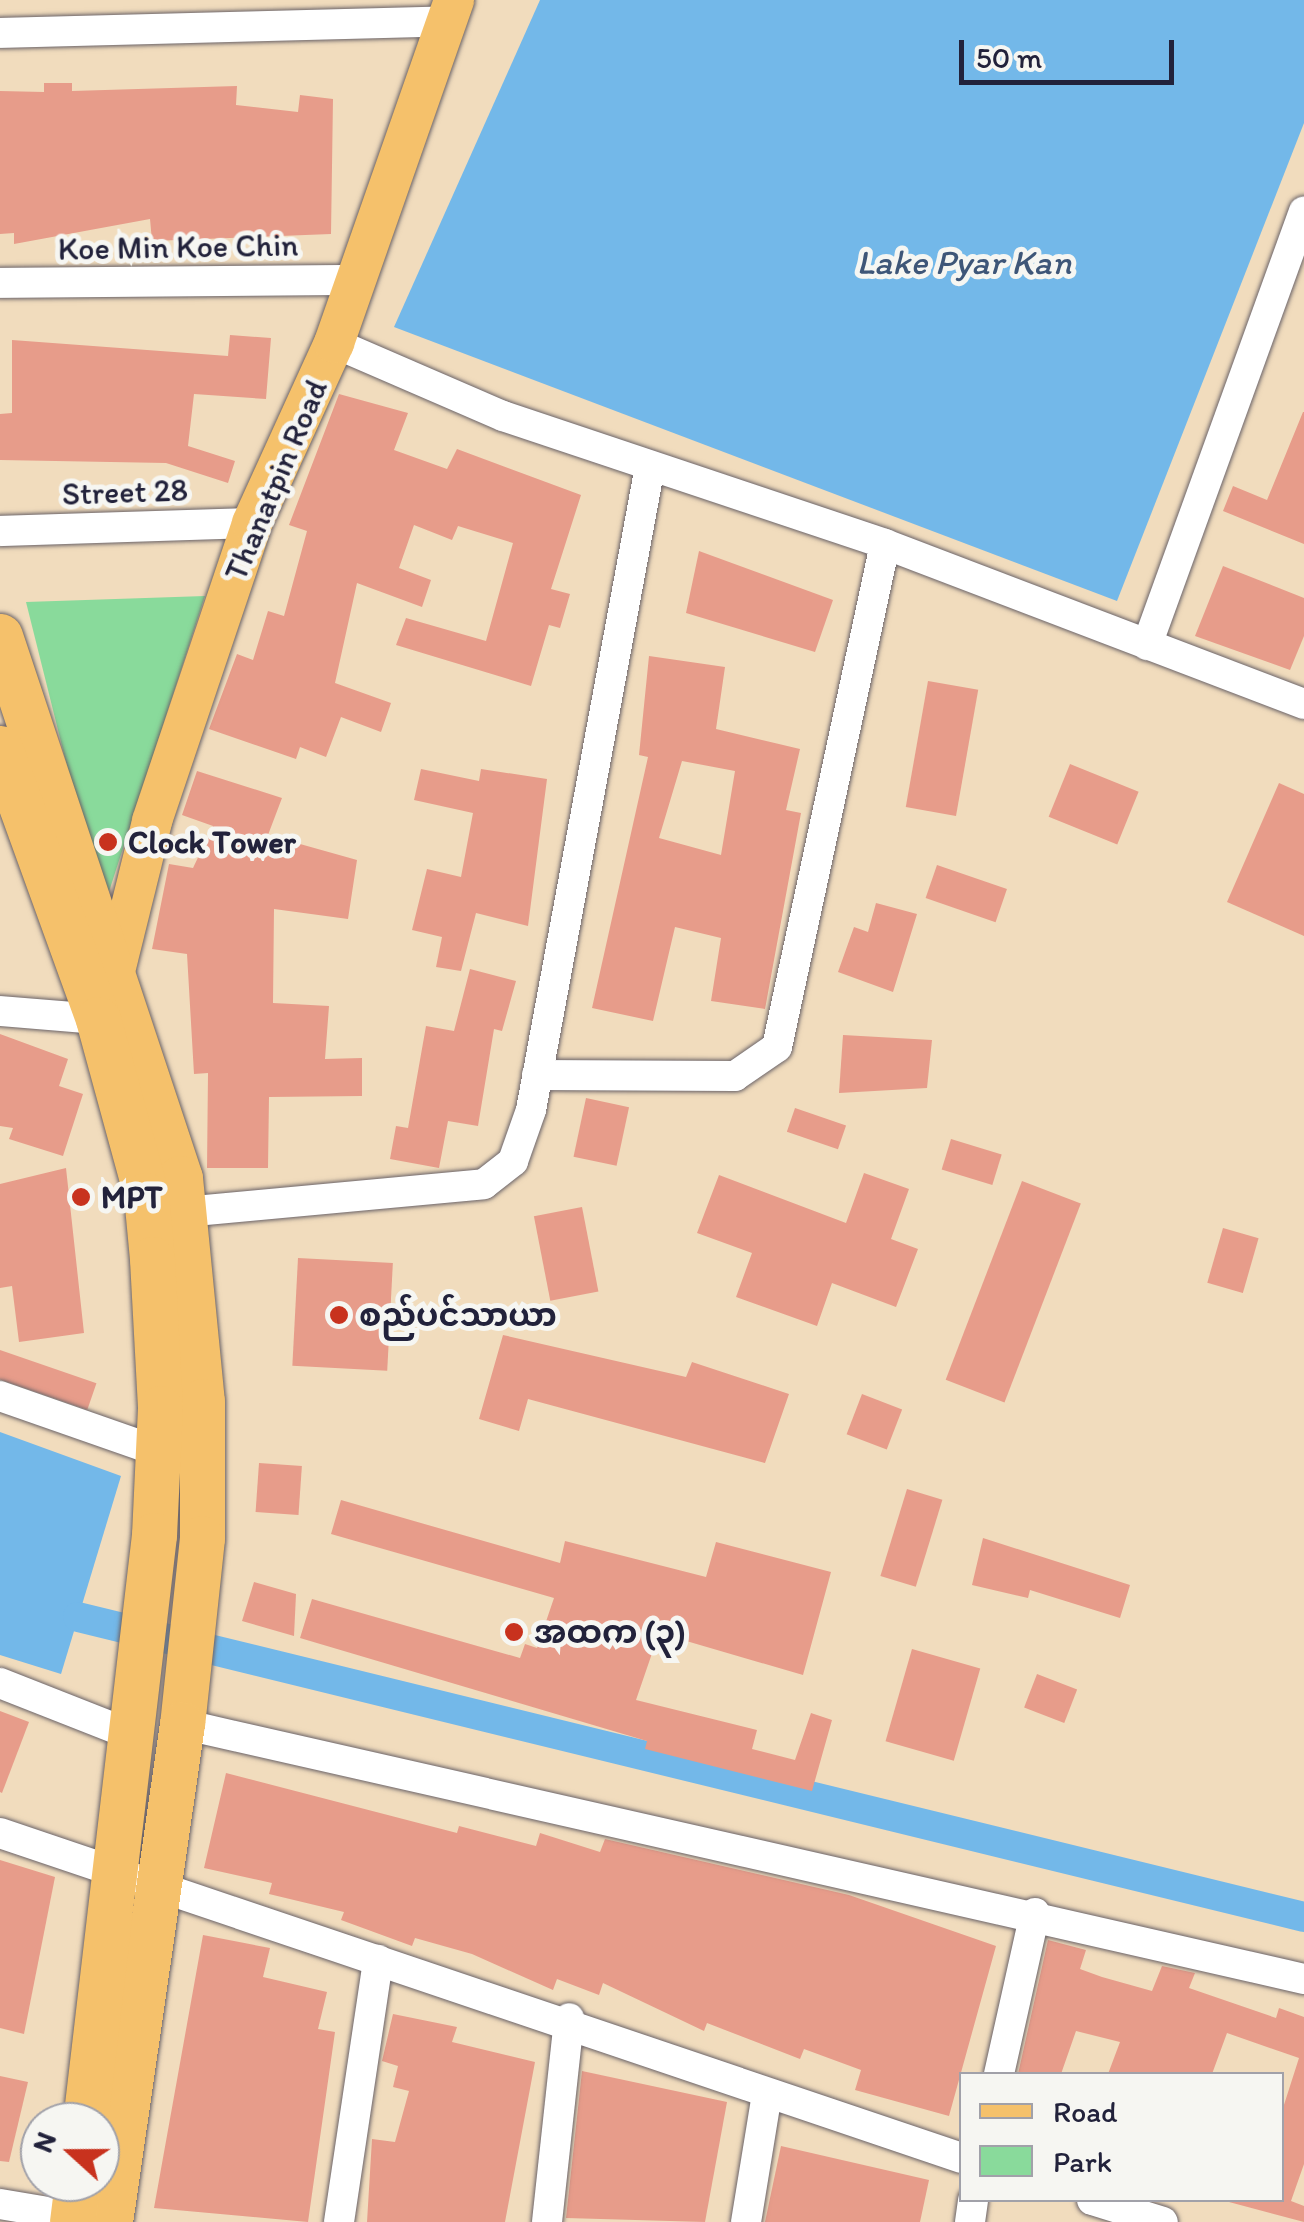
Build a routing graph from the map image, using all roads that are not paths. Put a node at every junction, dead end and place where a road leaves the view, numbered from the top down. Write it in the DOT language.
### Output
graph roads {
  1 [pos="450,11"];
  2 [pos="0,33"];
  3 [pos="1304,212"];
  4 [pos="356,280"];
  5 [pos="0,284"];
  6 [pos="334,343"];
  7 [pos="650,466"];
  8 [pos="252,523"];
  9 [pos="0,531"];
  10 [pos="885,544"];
  11 [pos="0,636"];
  12 [pos="1147,644"];
  13 [pos="1304,704"];
  14 [pos="0,748"];
  15 [pos="116,967"];
  16 [pos="0,1011"];
  17 [pos="98,1019"];
  18 [pos="537,1075"];
  19 [pos="184,1212"];
  20 [pos="0,1396"];
  21 [pos="160,1452"];
  22 [pos="0,1683"];
  23 [pos="182,1724"];
  24 [pos="133,1726"];
  25 [pos="0,1833"];
  26 [pos="139,1880"];
  27 [pos="1035,1914"];
  28 [pos="378,1960"];
  29 [pos="1304,1980"];
  30 [pos="569,2018"];
  31 [pos="998,2072"];
  32 [pos="767,2094"];
  33 [pos="89,2102"];
  34 [pos="959,2157"];
  35 [pos="1098,2202"];
  36 [pos="0,2204"];
  37 [pos="87,2213"];
  38 [pos="339,2222"];
  39 [pos="547,2222"];
  40 [pos="746,2222"];
  41 [pos="1163,2222"];
  1 -- 2 [label="street"];
  1 -- 4 [label="main road, Thanatpin Road"];
  3 -- 12 [label="street"];
  4 -- 5 [label="street, Koe Min Koe Chin"];
  4 -- 6 [label="main road, Thanatpin Road"];
  6 -- 7 [label="street"];
  6 -- 8 [label="main road, Thanatpin Road"];
  7 -- 10 [label="street"];
  7 -- 18 [label="street"];
  8 -- 9 [label="street, Street 28"];
  8 -- 15 [label="main road, Thanatpin Road"];
  10 -- 12 [label="street"];
  10 -- 18 [label="street"];
  11 -- 15 [label="highway"];
  12 -- 13 [label="street"];
  14 -- 17 [label="highway"];
  15 -- 19 [label="highway"];
  16 -- 17 [label="street"];
  17 -- 21 [label="highway"];
  18 -- 19 [label="street"];
  19 -- 23 [label="highway"];
  20 -- 21 [label="street"];
  21 -- 24 [label="highway"];
  22 -- 24 [label="street"];
  23 -- 26 [label="highway"];
  23 -- 27 [label="street"];
  24 -- 26 [label="highway"];
  25 -- 26 [label="street"];
  26 -- 28 [label="street"];
  26 -- 33 [label="highway"];
  26 -- 37 [label="highway"];
  27 -- 29 [label="street"];
  27 -- 31 [label="street"];
  28 -- 30 [label="street"];
  28 -- 38 [label="street"];
  30 -- 32 [label="street"];
  30 -- 39 [label="street"];
  32 -- 34 [label="street"];
  32 -- 40 [label="street"];
  35 -- 41 [label="street"];
  36 -- 37 [label="street"];
}
